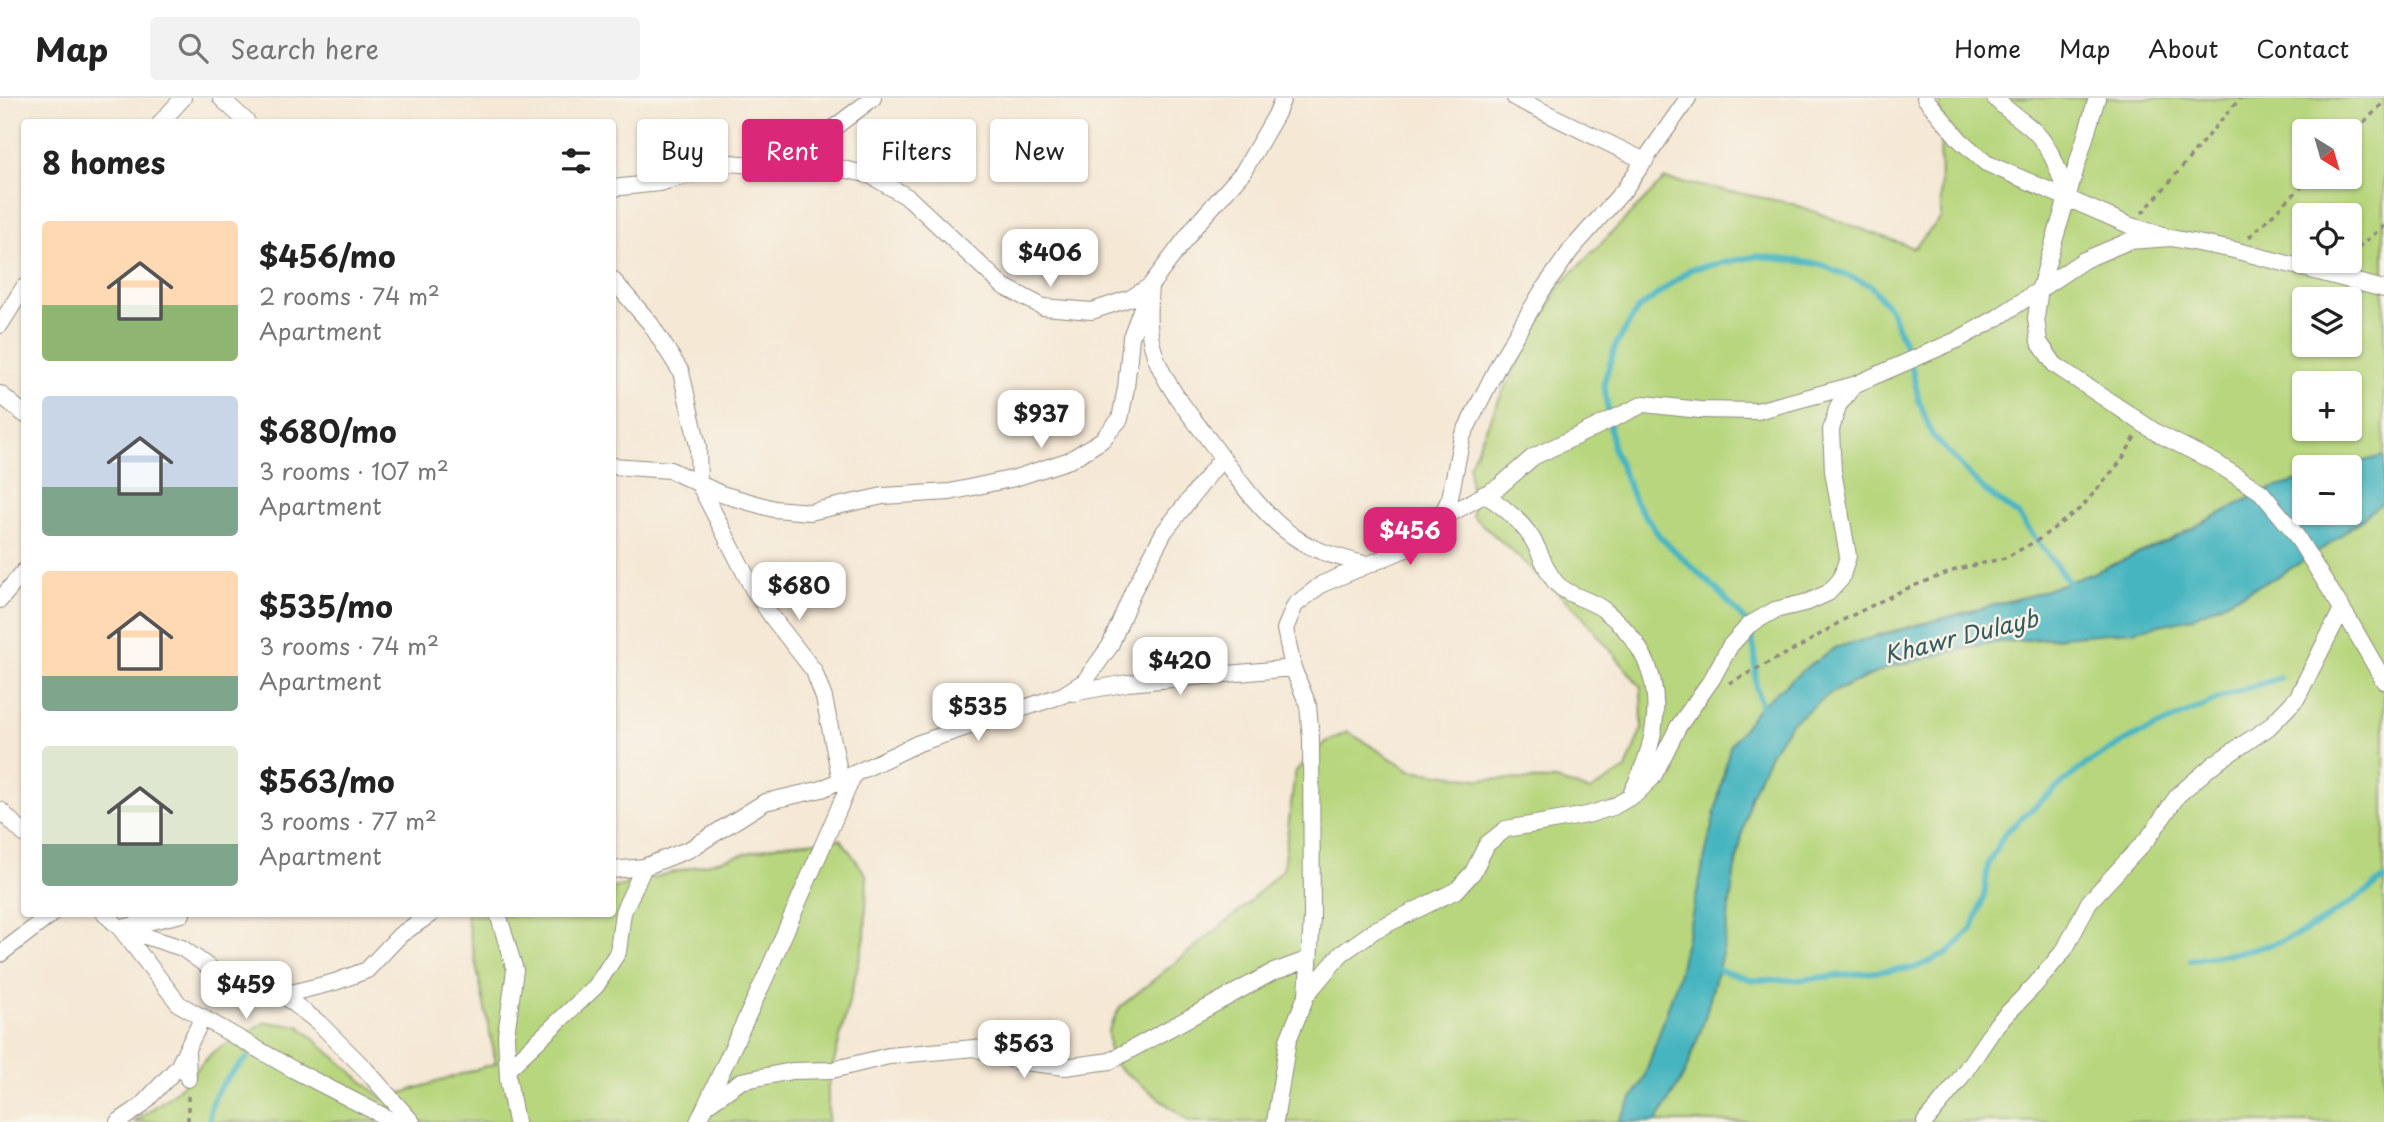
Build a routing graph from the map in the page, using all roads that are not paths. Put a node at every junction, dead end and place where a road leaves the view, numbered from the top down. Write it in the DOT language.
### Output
graph roads {
  1 [pos="183,98"];
  2 [pos="221,98"];
  3 [pos="873,98"];
  4 [pos="1515,98"];
  5 [pos="1688,98"];
  6 [pos="1925,98"];
  7 [pos="1995,98"];
  8 [pos="2097,98"];
  9 [pos="1285,100"];
  10 [pos="164,119"];
  11 [pos="244,119"];
  12 [pos="843,122"];
  13 [pos="1645,161"];
  14 [pos="742,164"];
  15 [pos="843,169"];
  16 [pos="616,188"];
  17 [pos="2068,199"];
  18 [pos="2171,238"];
  19 [pos="616,284"];
  20 [pos="1150,286"];
  21 [pos="2039,288"];
  22 [pos="2384,289"];
  23 [pos="21,292"];
  24 [pos="0,325"];
  25 [pos="1854,385"];
  26 [pos="0,394"];
  27 [pos="21,412"];
  28 [pos="1222,458"];
  29 [pos="616,466"];
  30 [pos="699,484"];
  31 [pos="1484,494"];
  32 [pos="1439,520"];
  33 [pos="1367,565"];
  34 [pos="21,575"];
  35 [pos="0,600"];
  36 [pos="2342,609"];
  37 [pos="1293,668"];
  38 [pos="2384,681"];
  39 [pos="1063,695"];
  40 [pos="847,779"];
  41 [pos="1629,798"];
  42 [pos="0,810"];
  43 [pos="21,831"];
  44 [pos="644,867"];
  45 [pos="616,870"];
  46 [pos="48,917"];
  47 [pos="108,917"];
  48 [pos="169,917"];
  49 [pos="426,917"];
  50 [pos="499,917"];
  51 [pos="120,928"];
  52 [pos="0,954"];
  53 [pos="1309,959"];
  54 [pos="1307,994"];
  55 [pos="283,995"];
  56 [pos="203,1017"];
  57 [pos="187,1050"];
  58 [pos="508,1069"];
  59 [pos="188,1079"];
  60 [pos="708,1104"];
  61 [pos="118,1122"];
  62 [pos="395,1122"];
  63 [pos="412,1122"];
  64 [pos="516,1122"];
  65 [pos="698,1122"];
  66 [pos="1275,1122"];
  67 [pos="1925,1122"];
  1 -- 10 [label="street"];
  2 -- 11 [label="street"];
  3 -- 12 [label="street"];
  4 -- 13 [label="street"];
  5 -- 13 [label="street"];
  6 -- 17 [label="street"];
  7 -- 17 [label="street"];
  8 -- 17 [label="street"];
  9 -- 20 [label="street"];
  13 -- 32 [label="street"];
  14 -- 16 [label="street"];
  15 -- 20 [label="street"];
  17 -- 18 [label="street"];
  17 -- 21 [label="street"];
  18 -- 21 [label="street"];
  18 -- 22 [label="street"];
  19 -- 30 [label="street"];
  20 -- 28 [label="street"];
  20 -- 30 [label="street"];
  21 -- 25 [label="street"];
  21 -- 36 [label="street"];
  23 -- 24 [label="street"];
  25 -- 31 [label="street"];
  25 -- 41 [label="street"];
  26 -- 27 [label="street"];
  28 -- 33 [label="street"];
  28 -- 39 [label="street"];
  29 -- 30 [label="street"];
  30 -- 40 [label="street"];
  31 -- 32 [label="street"];
  31 -- 41 [label="street"];
  32 -- 33 [label="street"];
  33 -- 37 [label="street"];
  34 -- 35 [label="street"];
  36 -- 38 [label="street"];
  36 -- 67 [label="street"];
  37 -- 39 [label="street"];
  37 -- 53 [label="street"];
  39 -- 40 [label="street"];
  40 -- 44 [label="street"];
  40 -- 60 [label="street"];
  41 -- 54 [label="street"];
  42 -- 43 [label="street"];
  44 -- 45 [label="street"];
  44 -- 58 [label="street"];
  46 -- 52 [label="street"];
  47 -- 51 [label="street"];
  48 -- 51 [label="street"];
  49 -- 55 [label="street"];
  50 -- 58 [label="street"];
  51 -- 55 [label="street"];
  51 -- 56 [label="street"];
  53 -- 54 [label="street"];
  53 -- 60 [label="street"];
  54 -- 66 [label="street"];
  55 -- 63 [label="street"];
  56 -- 57 [label="street"];
  56 -- 62 [label="street"];
  57 -- 59 [label="street"];
  57 -- 61 [label="street"];
  58 -- 64 [label="street"];
  60 -- 65 [label="street"];
}
